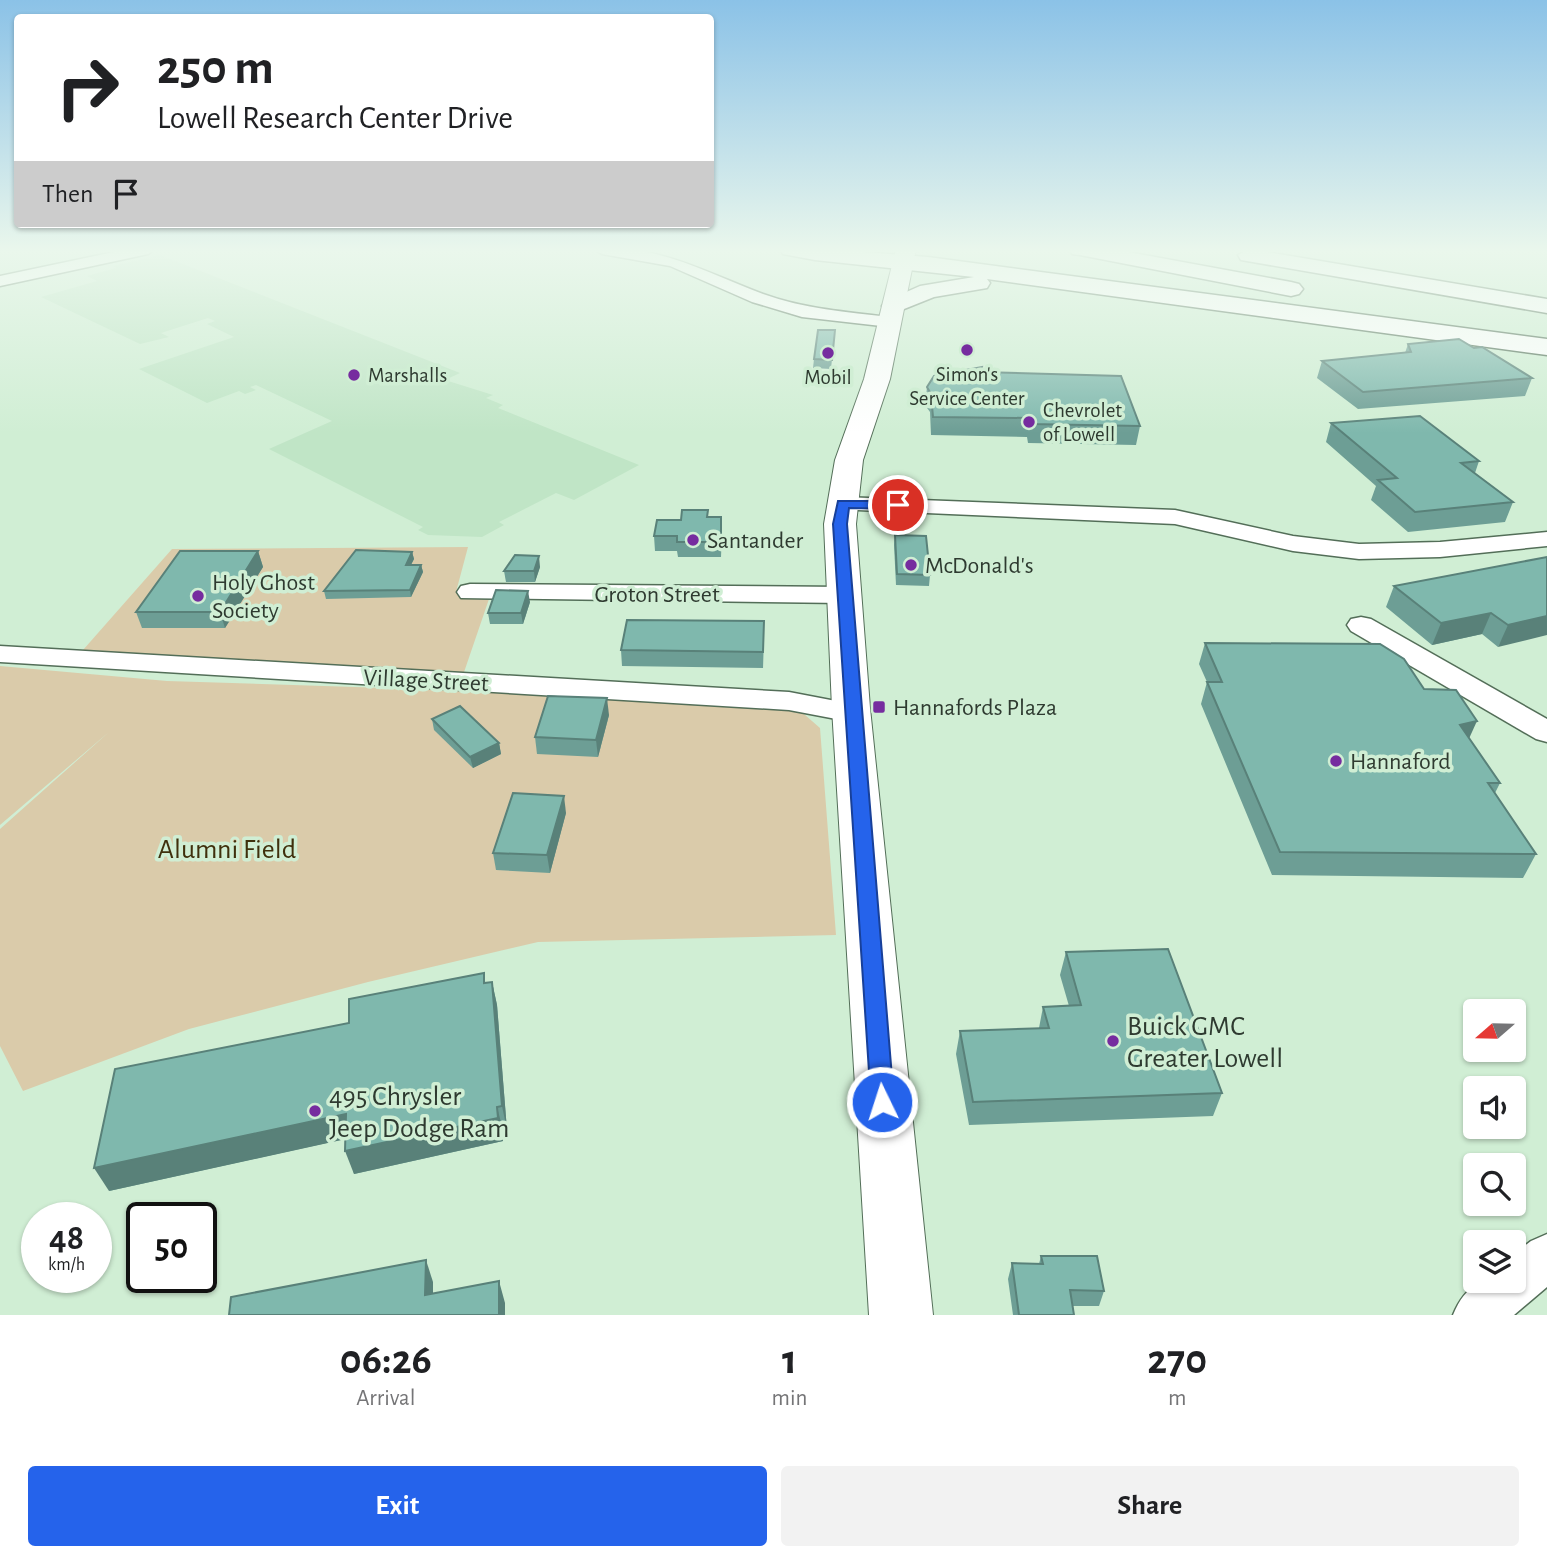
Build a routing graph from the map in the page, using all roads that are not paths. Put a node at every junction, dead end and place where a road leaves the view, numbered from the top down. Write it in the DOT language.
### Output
graph roads {
  1 [pos="799,310"];
  2 [pos="893,310"];
  3 [pos="897,310"];
  4 [pos="1266,310"];
  5 [pos="1415,310"];
  6 [pos="892,314"];
  7 [pos="1547,335"];
  8 [pos="1547,348"];
  9 [pos="843,504"];
  10 [pos="1547,539"];
  11 [pos="470,592"];
  12 [pos="844,595"];
  13 [pos="1361,625"];
  14 [pos="0,654"];
  15 [pos="852,713"];
  16 [pos="1547,732"];
  17 [pos="1547,1257"];
  18 [pos="901,1315"];
  19 [pos="1477,1315"];
  1 -- 6 [label="street"];
  2 -- 6 [label="main road"];
  3 -- 6 [label="highway"];
  4 -- 8 [label="highway"];
  5 -- 7 [label="highway"];
  6 -- 9 [label="main road"];
  9 -- 10 [label="street"];
  9 -- 12 [label="main road"];
  11 -- 12 [label="street, Groton Street"];
  12 -- 15 [label="main road"];
  13 -- 16 [label="street"];
  14 -- 15 [label="street, Village Street"];
  15 -- 18 [label="main road"];
  17 -- 19 [label="street"];
}
